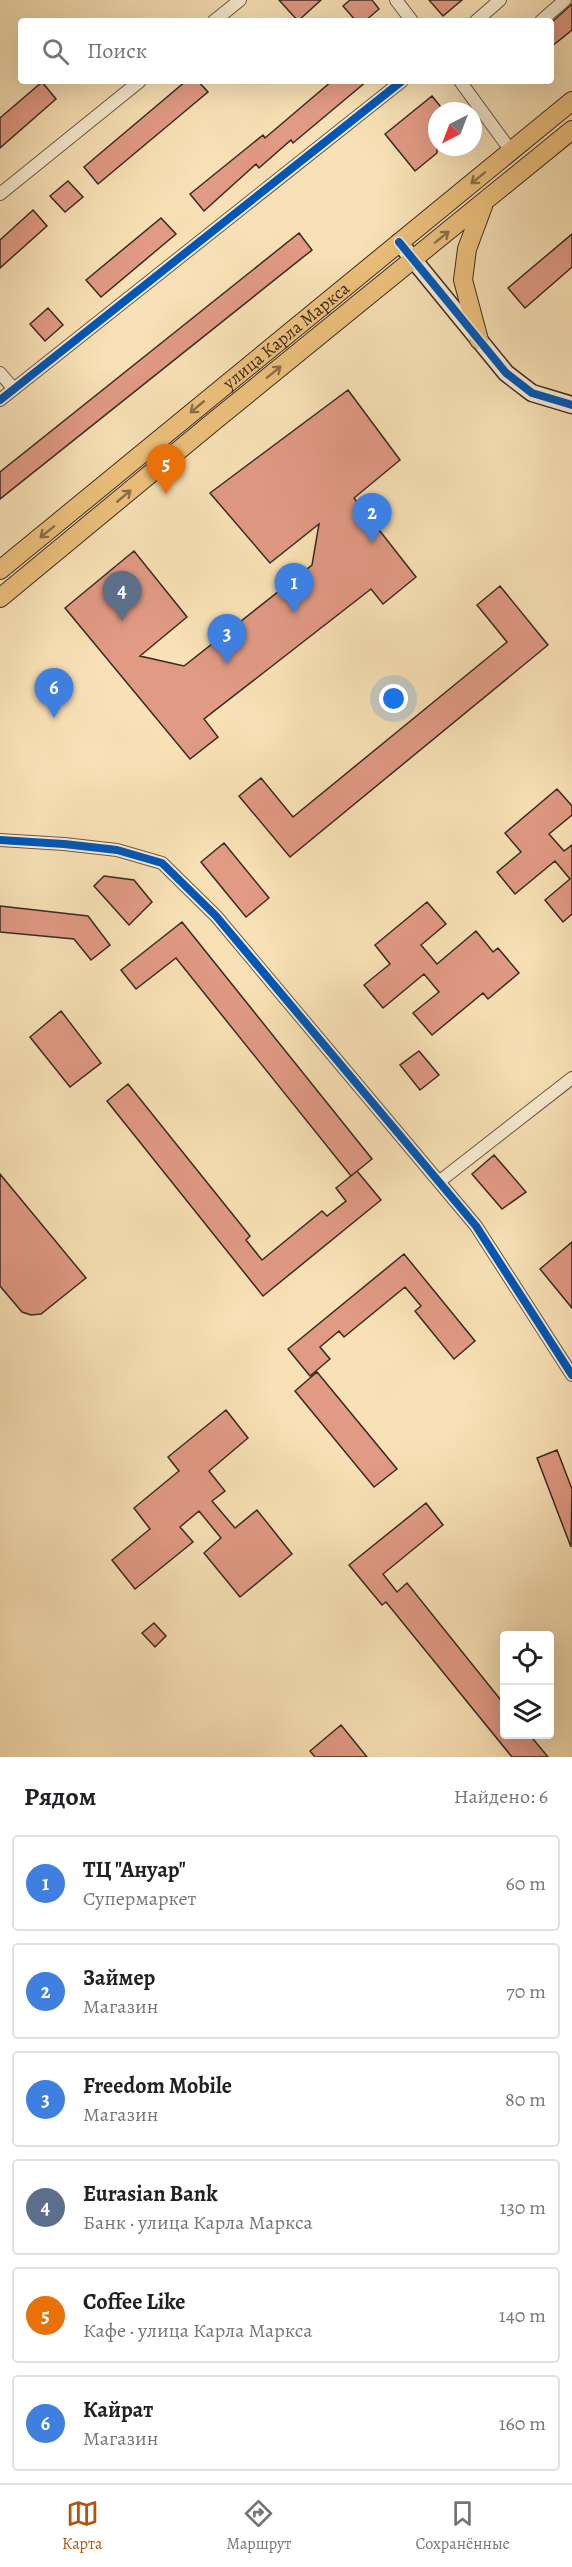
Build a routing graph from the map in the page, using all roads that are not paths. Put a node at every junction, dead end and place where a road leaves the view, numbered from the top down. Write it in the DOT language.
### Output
graph roads {
  1 [pos="240,0"];
  2 [pos="396,0"];
  3 [pos="500,0"];
  4 [pos="566,0"];
  5 [pos="218,18"];
  6 [pos="410,18"];
  7 [pos="479,18"];
  8 [pos="545,18"];
  9 [pos="136,84"];
  10 [pos="398,84"];
  11 [pos="463,84"];
  12 [pos="572,101"];
  13 [pos="572,130"];
  14 [pos="511,151"];
  15 [pos="0,195"];
  16 [pos="484,202"];
  17 [pos="399,242"];
  18 [pos="413,260"];
  19 [pos="478,340"];
  20 [pos="0,373"];
  21 [pos="14,389"];
  22 [pos="0,400"];
  23 [pos="572,405"];
  24 [pos="2,565"];
  25 [pos="0,598"];
  26 [pos="0,840"];
  27 [pos="572,1078"];
  28 [pos="440,1181"];
  29 [pos="572,1375"];
  1 -- 5 [label="street"];
  2 -- 6 [label="street"];
  3 -- 7 [label="street"];
  4 -- 8 [label="street"];
  9 -- 15 [label="street"];
  10 -- 21 [label="street"];
  11 -- 14 [label="street"];
  12 -- 14 [label="main road, улица Карла Маркса"];
  13 -- 16 [label="main road, улица Карла Маркса"];
  14 -- 17 [label="main road, улица Карла Маркса, one-way"];
  18 -- 16 [label="main road, улица Карла Маркса, one-way"];
  16 -- 19 [label="main road"];
  17 -- 18 [label="street"];
  17 -- 24 [label="main road, улица Карла Маркса, one-way"];
  18 -- 19 [label="street"];
  25 -- 18 [label="main road, улица Карла Маркса, one-way"];
  19 -- 23 [label="street"];
  20 -- 21 [label="street"];
  21 -- 22 [label="street"];
  26 -- 28 [label="street"];
  27 -- 28 [label="street"];
  28 -- 29 [label="street"];
}
